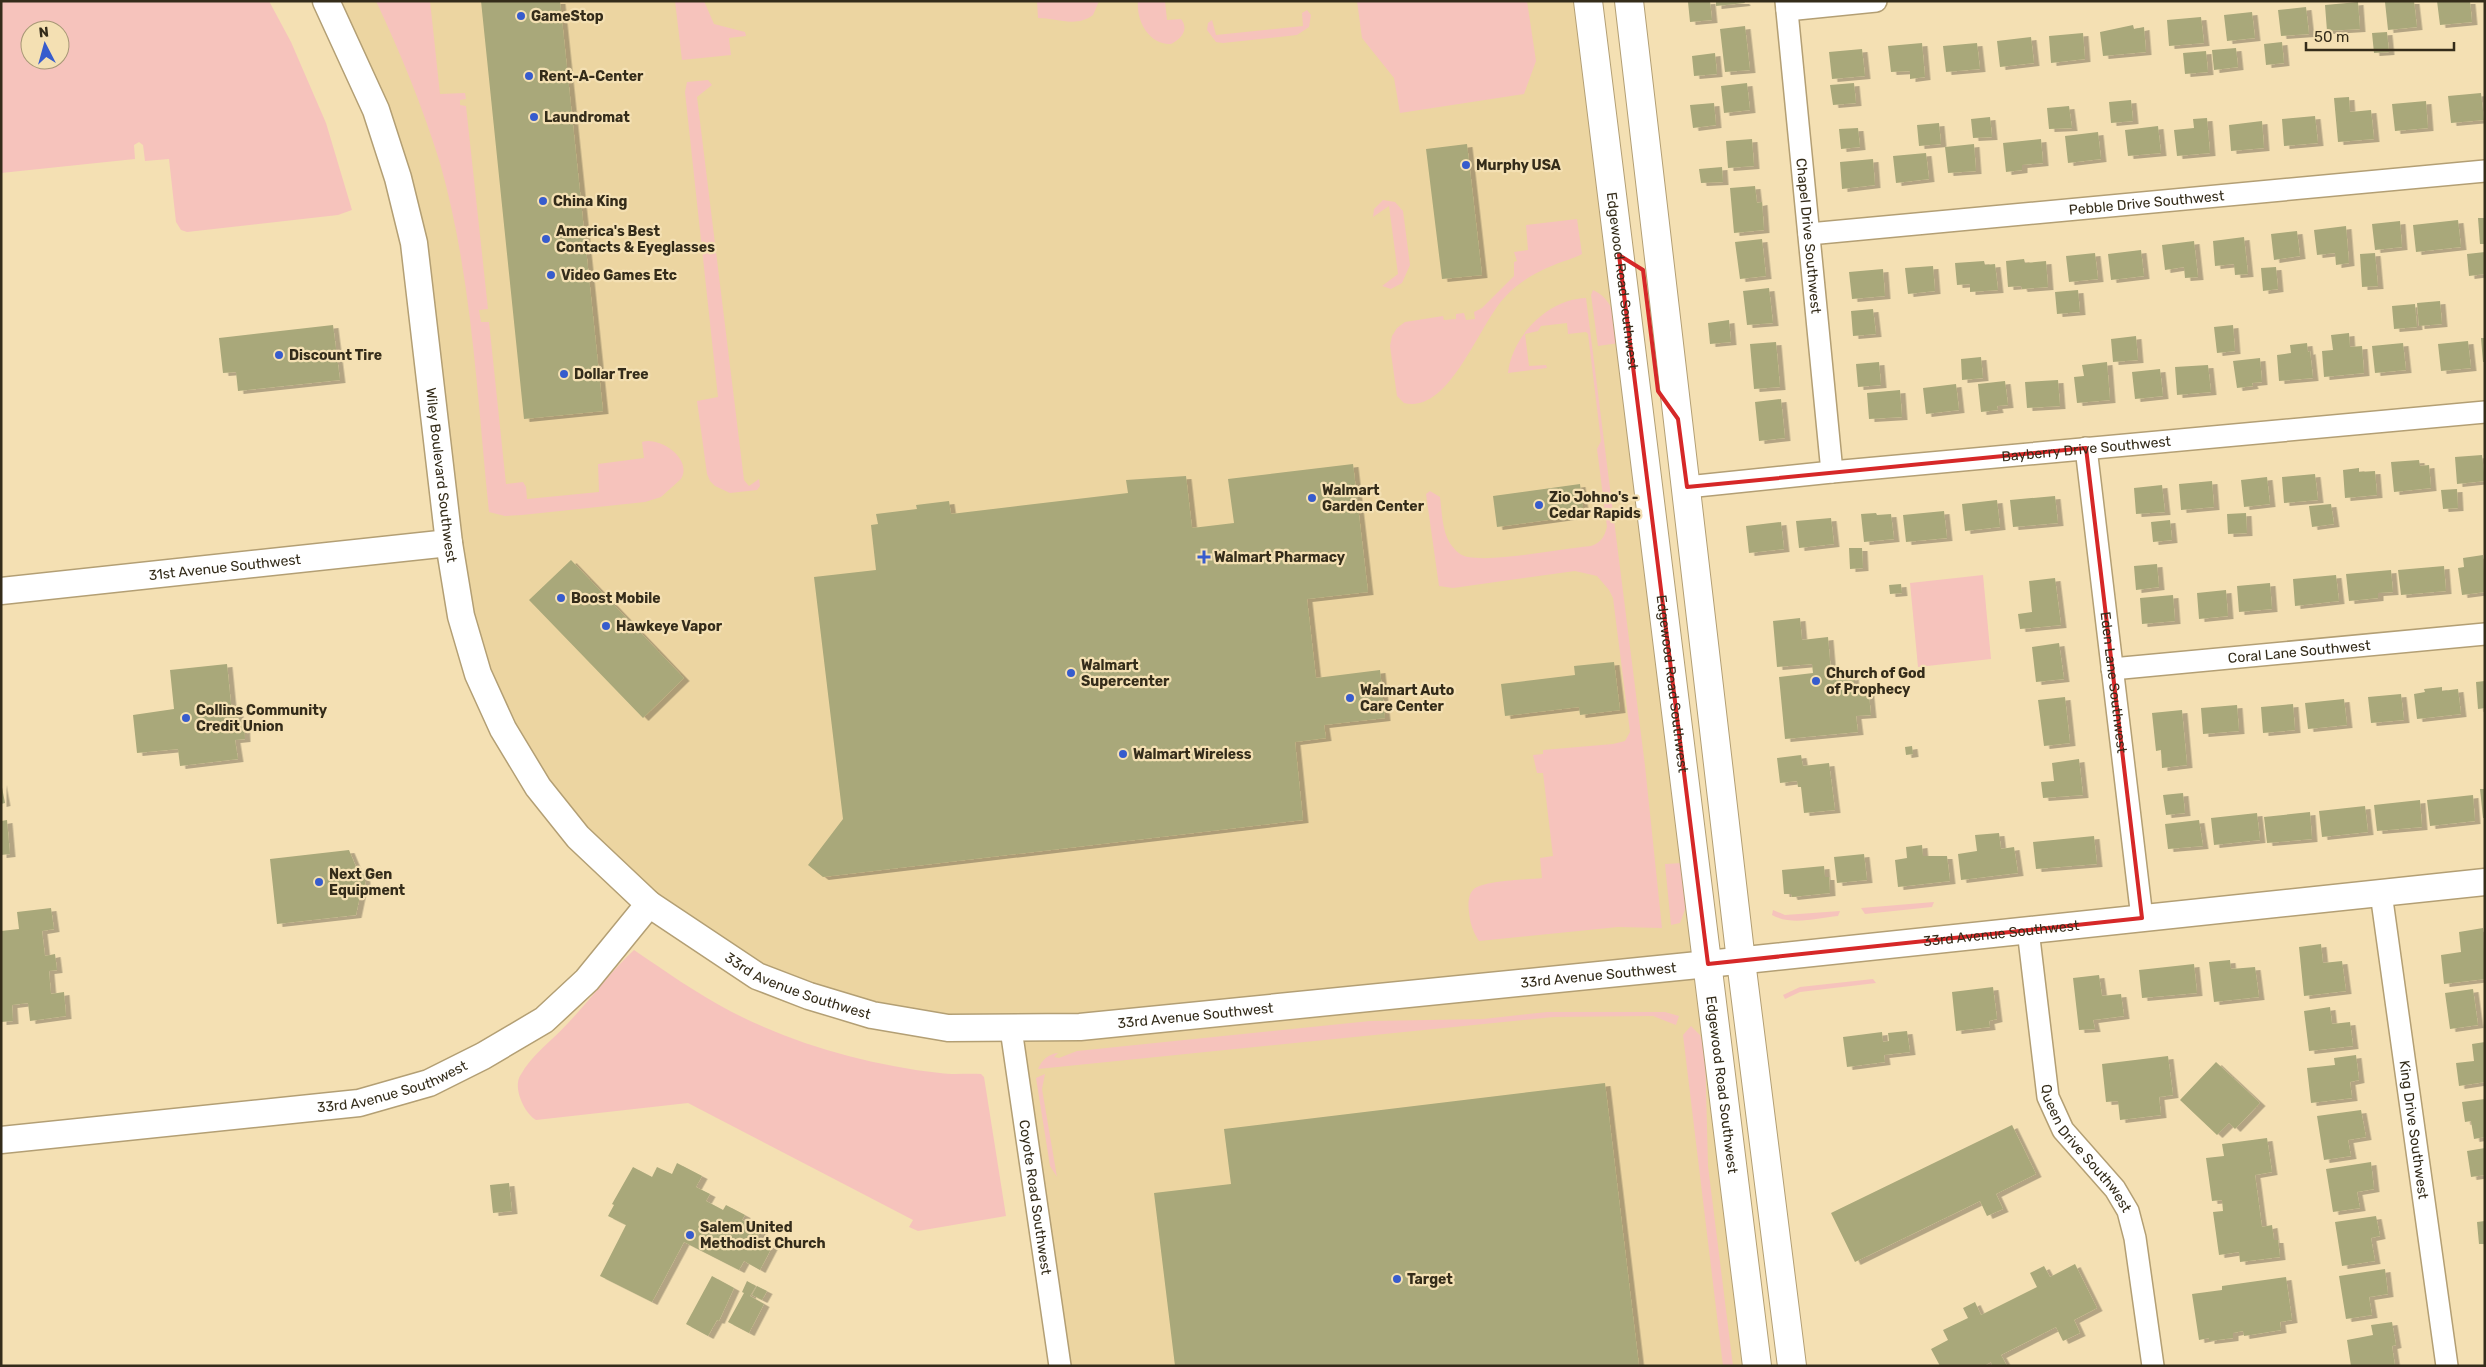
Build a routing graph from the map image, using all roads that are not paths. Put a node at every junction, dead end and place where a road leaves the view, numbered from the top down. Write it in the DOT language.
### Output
graph roads {
  1 [pos="326,1"];
  2 [pos="1588,1"];
  3 [pos="1629,1"];
  4 [pos="1876,1"];
  5 [pos="1786,5"];
  6 [pos="2485,171"];
  7 [pos="1809,234"];
  8 [pos="1619,255"];
  9 [pos="2485,412"];
  10 [pos="1678,419"];
  11 [pos="2086,448"];
  12 [pos="1832,472"];
  13 [pos="1687,487"];
  14 [pos="449,543"];
  15 [pos="1,590"];
  16 [pos="2485,634"];
  17 [pos="2112,669"];
  18 [pos="2485,882"];
  19 [pos="2381,893"];
  20 [pos="649,904"];
  21 [pos="2142,918"];
  22 [pos="2028,930"];
  23 [pos="1741,961"];
  24 [pos="1708,964"];
  25 [pos="1011,1029"];
  26 [pos="1,1140"];
  27 [pos="1060,1366"];
  28 [pos="1757,1366"];
  29 [pos="1792,1366"];
  30 [pos="2152,1366"];
  31 [pos="2447,1366"];
  1 -- 14 [label="street, Wiley Boulevard Southwest"];
  2 -- 8 [label="main road, Edgewood Road Southwest"];
  3 -- 10 [label="main road"];
  4 -- 5 [label="street"];
  5 -- 7 [label="street, Chapel Drive Southwest"];
  6 -- 7 [label="street, Pebble Drive Southwest"];
  7 -- 12 [label="street, Chapel Drive Southwest"];
  8 -- 10 [label="main road"];
  8 -- 24 [label="main road, Edgewood Road Southwest"];
  9 -- 11 [label="street, Bayberry Drive Southwest"];
  10 -- 13 [label="main road"];
  11 -- 12 [label="street, Bayberry Drive Southwest"];
  11 -- 17 [label="street, Eden Lane Southwest"];
  12 -- 13 [label="street, Bayberry Drive Southwest"];
  13 -- 23 [label="main road"];
  14 -- 15 [label="street, 31st Avenue Southwest"];
  14 -- 20 [label="street, Wiley Boulevard Southwest"];
  16 -- 17 [label="street, Coral Lane Southwest"];
  17 -- 21 [label="street, Eden Lane Southwest"];
  18 -- 19 [label="street, 33rd Avenue Southwest"];
  19 -- 21 [label="street, 33rd Avenue Southwest"];
  19 -- 31 [label="street, King Drive Southwest"];
  20 -- 25 [label="street, 33rd Avenue Southwest"];
  20 -- 26 [label="street, 33rd Avenue Southwest"];
  21 -- 22 [label="street, 33rd Avenue Southwest"];
  22 -- 23 [label="street, 33rd Avenue Southwest"];
  22 -- 30 [label="street, Queen Drive Southwest"];
  23 -- 24 [label="street, 33rd Avenue Southwest"];
  23 -- 29 [label="main road"];
  24 -- 25 [label="street, 33rd Avenue Southwest"];
  24 -- 28 [label="main road, Edgewood Road Southwest"];
  25 -- 27 [label="street, Coyote Road Southwest"];
}
